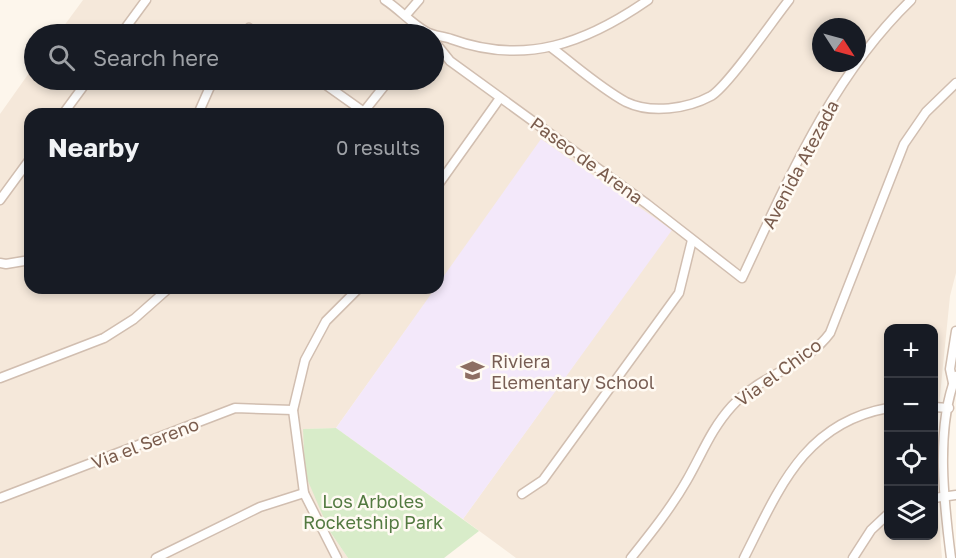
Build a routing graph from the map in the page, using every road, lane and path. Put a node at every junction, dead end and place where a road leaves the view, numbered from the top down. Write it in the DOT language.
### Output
graph roads {
  1 [pos="146,0"];
  2 [pos="386,0"];
  3 [pos="419,0"];
  4 [pos="648,0"];
  5 [pos="789,0"];
  6 [pos="911,0"];
  7 [pos="406,15"];
  8 [pos="128,24"];
  9 [pos="415,24"];
  10 [pos="444,39"];
  11 [pos="552,48"];
  12 [pos="444,54"];
  13 [pos="956,83"];
  14 [pos="81,90"];
  15 [pos="209,90"];
  16 [pos="333,90"];
  17 [pos="381,90"];
  18 [pos="500,98"];
  19 [pos="67,108"];
  20 [pos="201,108"];
  21 [pos="356,108"];
  22 [pos="367,108"];
  23 [pos="24,167"];
  24 [pos="444,177"];
  25 [pos="0,200"];
  26 [pos="692,240"];
  27 [pos="24,261"];
  28 [pos="0,262"];
  29 [pos="742,278"];
  30 [pos="162,294"];
  31 [pos="353,294"];
  32 [pos="956,331"];
  33 [pos="0,378"];
  34 [pos="955,381"];
  35 [pos="938,407"];
  36 [pos="949,408"];
  37 [pos="884,409"];
  38 [pos="293,410"];
  39 [pos="304,493"];
  40 [pos="522,494"];
  41 [pos="956,495"];
  42 [pos="943,497"];
  43 [pos="0,498"];
  44 [pos="938,498"];
  45 [pos="884,518"];
  46 [pos="156,558"];
  47 [pos="337,558"];
  48 [pos="631,558"];
  49 [pos="744,558"];
  50 [pos="853,558"];
  51 [pos="951,558"];
  1 -- 8 [label="street"];
  2 -- 7 [label="street"];
  3 -- 7 [label="street"];
  4 -- 11 [label="street"];
  5 -- 11 [label="street"];
  6 -- 29 [label="street, Avenida Atezada"];
  7 -- 9 [label="street"];
  10 -- 11 [label="street"];
  12 -- 18 [label="street, Paseo de Arena"];
  13 -- 48 [label="street, Via el Chico"];
  14 -- 19 [label="street"];
  15 -- 20 [label="street"];
  16 -- 21 [label="street"];
  17 -- 22 [label="street"];
  18 -- 24 [label="street"];
  18 -- 26 [label="street, Paseo de Arena"];
  23 -- 25 [label="street"];
  26 -- 29 [label="street, Paseo de Arena"];
  26 -- 40 [label="street"];
  27 -- 28 [label="street"];
  30 -- 33 [label="street"];
  31 -- 38 [label="street"];
  32 -- 34 [label="street"];
  34 -- 36 [label="street"];
  35 -- 36 [label="street"];
  36 -- 42 [label="street"];
  37 -- 49 [label="street"];
  38 -- 39 [label="street"];
  38 -- 43 [label="street, Via el Sereno"];
  39 -- 46 [label="street"];
  39 -- 47 [label="street"];
  41 -- 42 [label="street"];
  42 -- 44 [label="street"];
  42 -- 51 [label="street"];
  45 -- 50 [label="street"];
}
